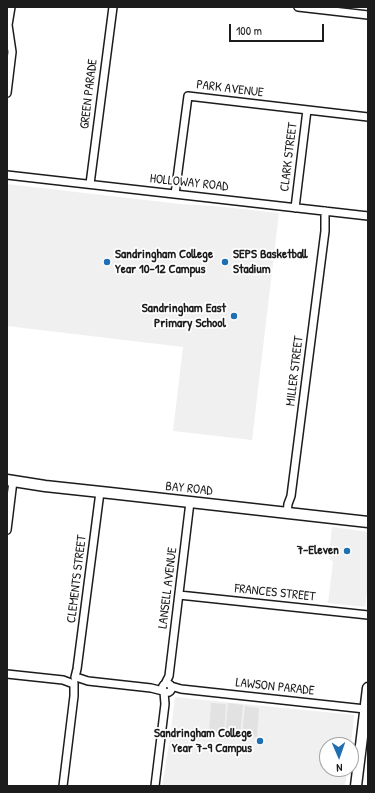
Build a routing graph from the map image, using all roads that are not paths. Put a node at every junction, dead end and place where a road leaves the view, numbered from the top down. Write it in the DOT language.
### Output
graph roads {
  1 [pos="11,7"];
  2 [pos="113,7"];
  3 [pos="298,7"];
  4 [pos="368,15"];
  5 [pos="7,93"];
  6 [pos="306,110"];
  7 [pos="368,117"];
  8 [pos="7,175"];
  9 [pos="90,184"];
  10 [pos="175,194"];
  11 [pos="295,208"];
  12 [pos="328,212"];
  13 [pos="368,216"];
  14 [pos="10,480"];
  15 [pos="100,492"];
  16 [pos="190,502"];
  17 [pos="287,513"];
  18 [pos="368,522"];
  19 [pos="7,530"];
  20 [pos="179,595"];
  21 [pos="368,615"];
  22 [pos="7,674"];
  23 [pos="76,681"];
  24 [pos="167,688"];
  25 [pos="368,688"];
  26 [pos="365,709"];
  27 [pos="63,786"];
  28 [pos="155,786"];
  29 [pos="356,786"];
  1 -- 5 [label="street"];
  2 -- 9 [label="street, GREEN PARADE"];
  3 -- 4 [label="street"];
  6 -- 7 [label="street, PARK AVENUE"];
  6 -- 10 [label="street, PARK AVENUE"];
  6 -- 11 [label="street, CLARK STREET"];
  8 -- 9 [label="street, HOLLOWAY ROAD"];
  9 -- 10 [label="street, HOLLOWAY ROAD"];
  10 -- 11 [label="street, HOLLOWAY ROAD"];
  11 -- 12 [label="street, HOLLOWAY ROAD"];
  12 -- 13 [label="street, HOLLOWAY ROAD"];
  12 -- 17 [label="street, MILLER STREET"];
  14 -- 15 [label="main road, BAY ROAD"];
  14 -- 19 [label="street"];
  15 -- 16 [label="main road, BAY ROAD"];
  15 -- 23 [label="street, CLEMENTS STREET"];
  16 -- 17 [label="main road, BAY ROAD"];
  16 -- 20 [label="street, LANSELL AVENUE"];
  17 -- 18 [label="main road, BAY ROAD"];
  20 -- 21 [label="street, FRANCES STREET"];
  20 -- 24 [label="street, LANSELL AVENUE"];
  22 -- 23 [label="street, LAWSON PARADE"];
  23 -- 24 [label="street, LAWSON PARADE"];
  23 -- 27 [label="street, CLEMENTS STREET"];
  24 -- 26 [label="street, LAWSON PARADE"];
  24 -- 28 [label="street, LANSELL AVENUE"];
  25 -- 26 [label="main road"];
  26 -- 29 [label="main road"];
}
